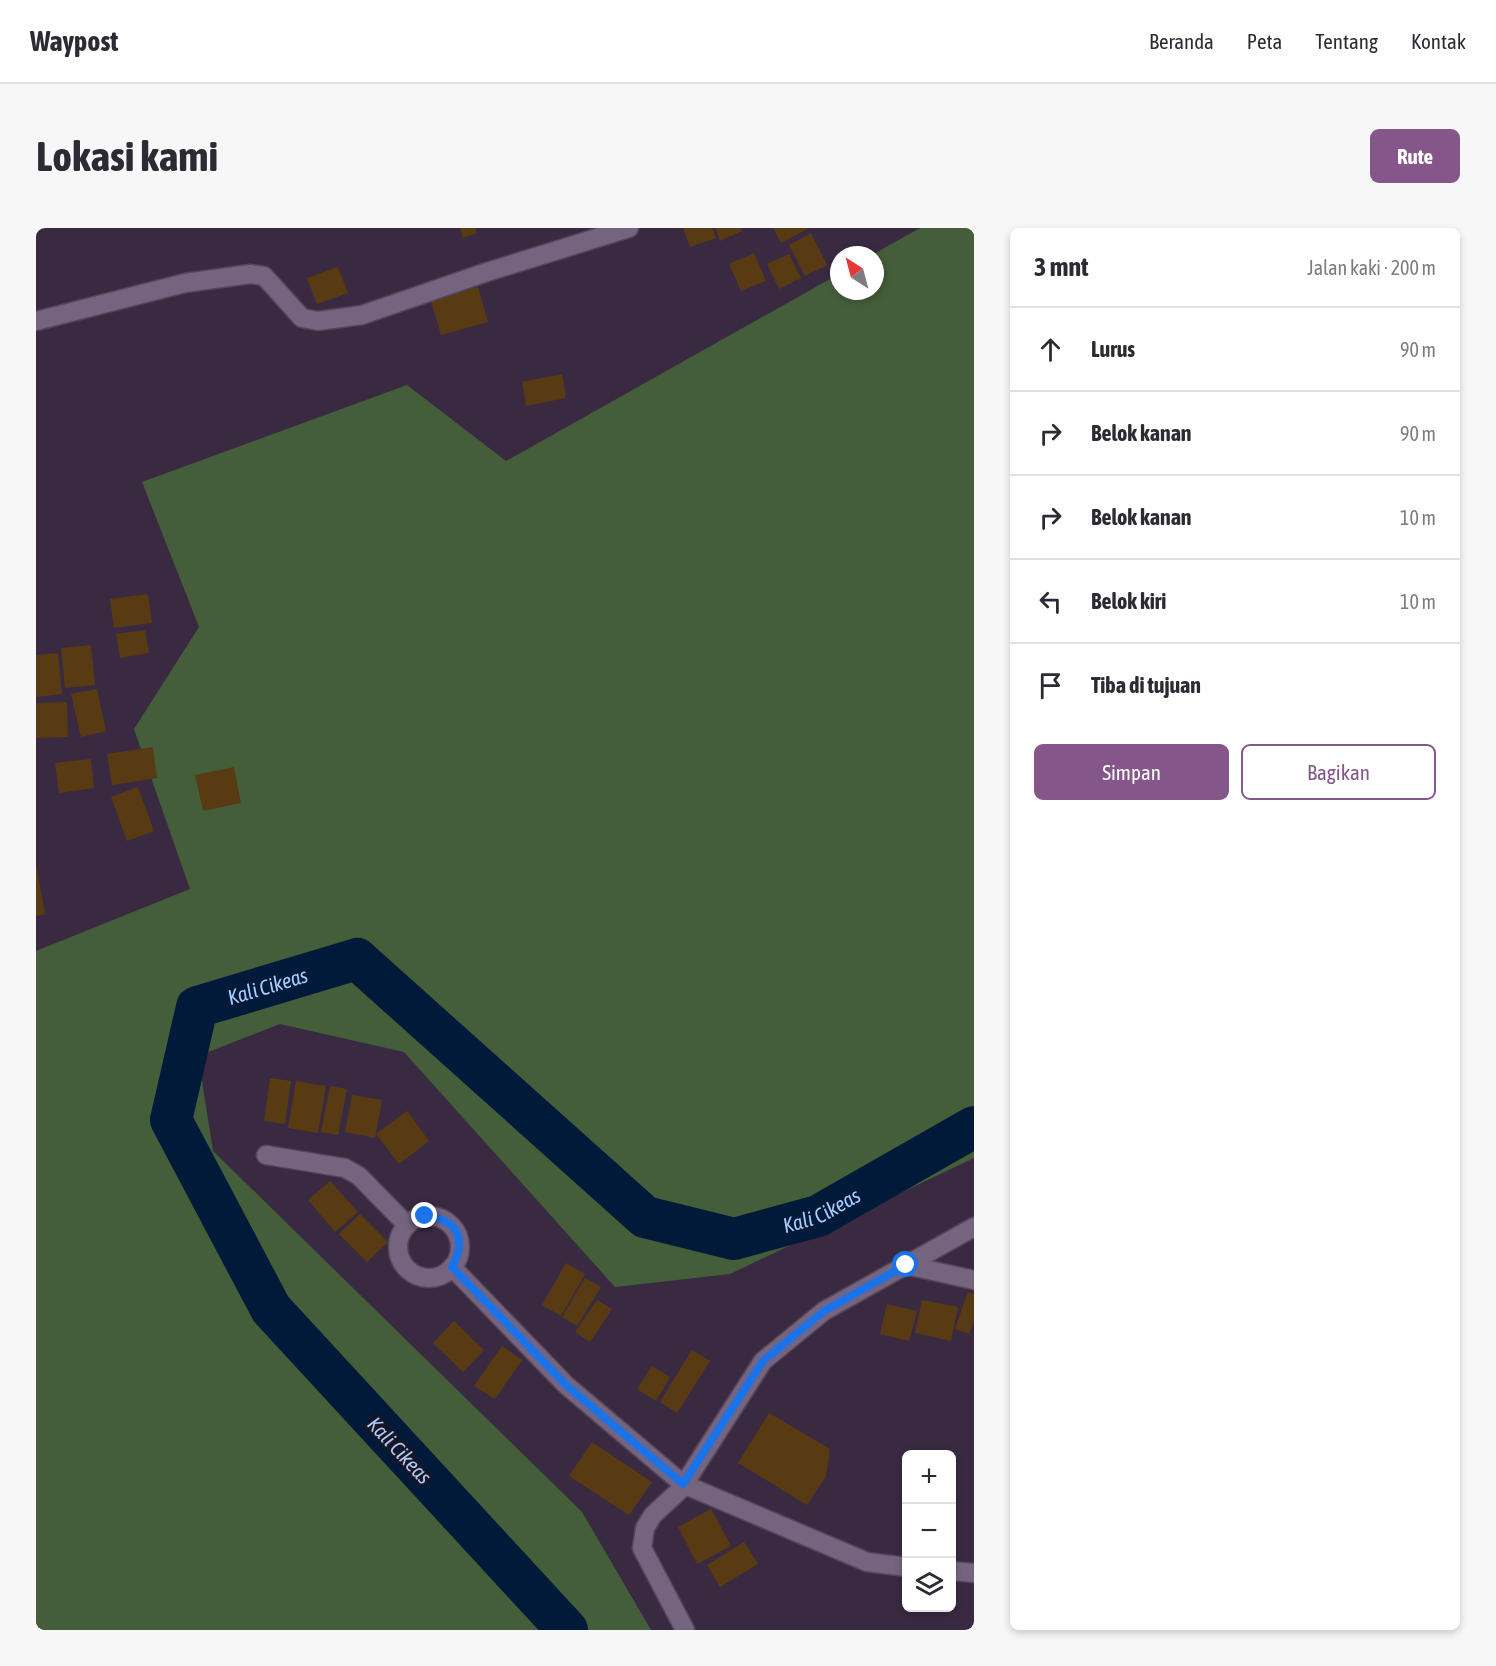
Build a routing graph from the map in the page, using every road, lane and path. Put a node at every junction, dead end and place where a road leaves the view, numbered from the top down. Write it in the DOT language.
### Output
graph roads {
  1 [pos="629,228"];
  2 [pos="36,321"];
  3 [pos="266,1155"];
  4 [pos="406,1224"];
  5 [pos="974,1227"];
  6 [pos="906,1265"];
  7 [pos="452,1267"];
  8 [pos="974,1280"];
  9 [pos="683,1484"];
  10 [pos="902,1566"];
  11 [pos="956,1571"];
  12 [pos="974,1573"];
  13 [pos="685,1630"];
  1 -- 2 [label="street"];
  3 -- 4 [label="street"];
  4 -- 7 [label="street"];
  4 -- 7 [label="street"];
  5 -- 6 [label="street"];
  6 -- 8 [label="street"];
  6 -- 9 [label="street"];
  7 -- 9 [label="street"];
  9 -- 10 [label="street"];
  9 -- 13 [label="street"];
  11 -- 12 [label="street"];
}
